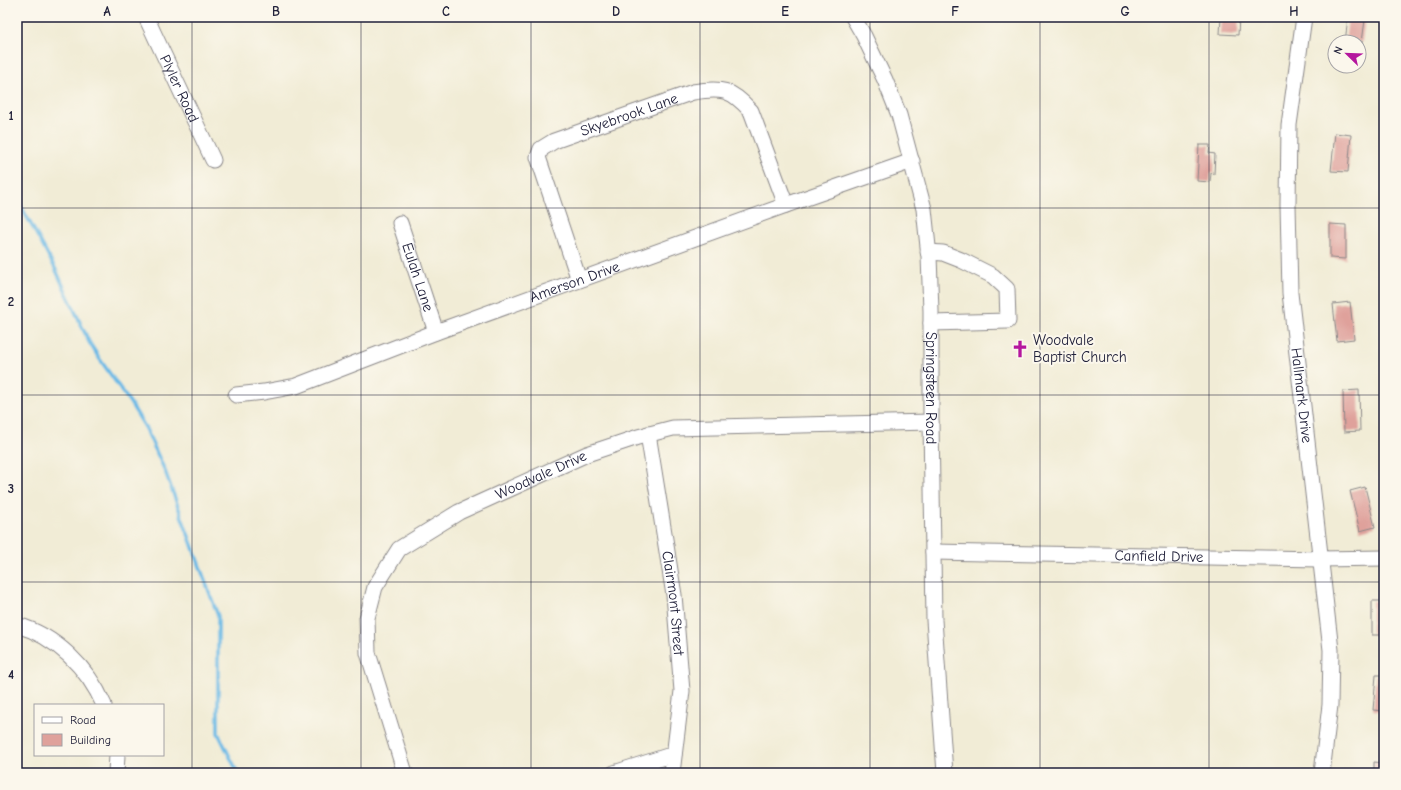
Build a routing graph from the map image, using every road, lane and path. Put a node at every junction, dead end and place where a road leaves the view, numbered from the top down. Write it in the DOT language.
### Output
graph roads {
  1 [pos="146,17"];
  2 [pos="852,17"];
  3 [pos="1304,17"];
  4 [pos="213,160"];
  5 [pos="912,160"];
  6 [pos="786,205"];
  7 [pos="400,223"];
  8 [pos="928,252"];
  9 [pos="579,280"];
  10 [pos="931,323"];
  11 [pos="436,332"];
  12 [pos="236,395"];
  13 [pos="931,422"];
  14 [pos="648,434"];
  15 [pos="933,552"];
  16 [pos="1384,558"];
  17 [pos="1320,559"];
  18 [pos="17,625"];
  19 [pos="104,704"];
  20 [pos="674,754"];
  21 [pos="117,756"];
  22 [pos="116,773"];
  23 [pos="404,773"];
  24 [pos="614,773"];
  25 [pos="672,773"];
  26 [pos="945,773"];
  27 [pos="1322,773"];
  1 -- 4 [label="street, Plyler Road"];
  2 -- 5 [label="street, Springsteen Road"];
  3 -- 17 [label="street, Hallmark Drive"];
  5 -- 6 [label="street, Amerson Drive"];
  5 -- 8 [label="street, Springsteen Road"];
  6 -- 9 [label="street, Amerson Drive"];
  6 -- 9 [label="street, Skyebrook Lane"];
  7 -- 11 [label="street, Eulah Lane"];
  8 -- 10 [label="street, Springsteen Road"];
  8 -- 10 [label="street"];
  9 -- 11 [label="street, Amerson Drive"];
  10 -- 13 [label="street, Springsteen Road"];
  11 -- 12 [label="street, Amerson Drive"];
  13 -- 14 [label="street, Woodvale Drive"];
  13 -- 15 [label="street, Springsteen Road"];
  14 -- 20 [label="street, Clairmont Street"];
  14 -- 23 [label="street, Woodvale Drive"];
  15 -- 17 [label="street, Canfield Drive"];
  15 -- 26 [label="street, Springsteen Road"];
  16 -- 17 [label="street, Canfield Drive"];
  17 -- 27 [label="street, Hallmark Drive"];
  18 -- 19 [label="street"];
  20 -- 24 [label="street"];
  20 -- 25 [label="street, Clairmont Street"];
  21 -- 22 [label="street"];
}
